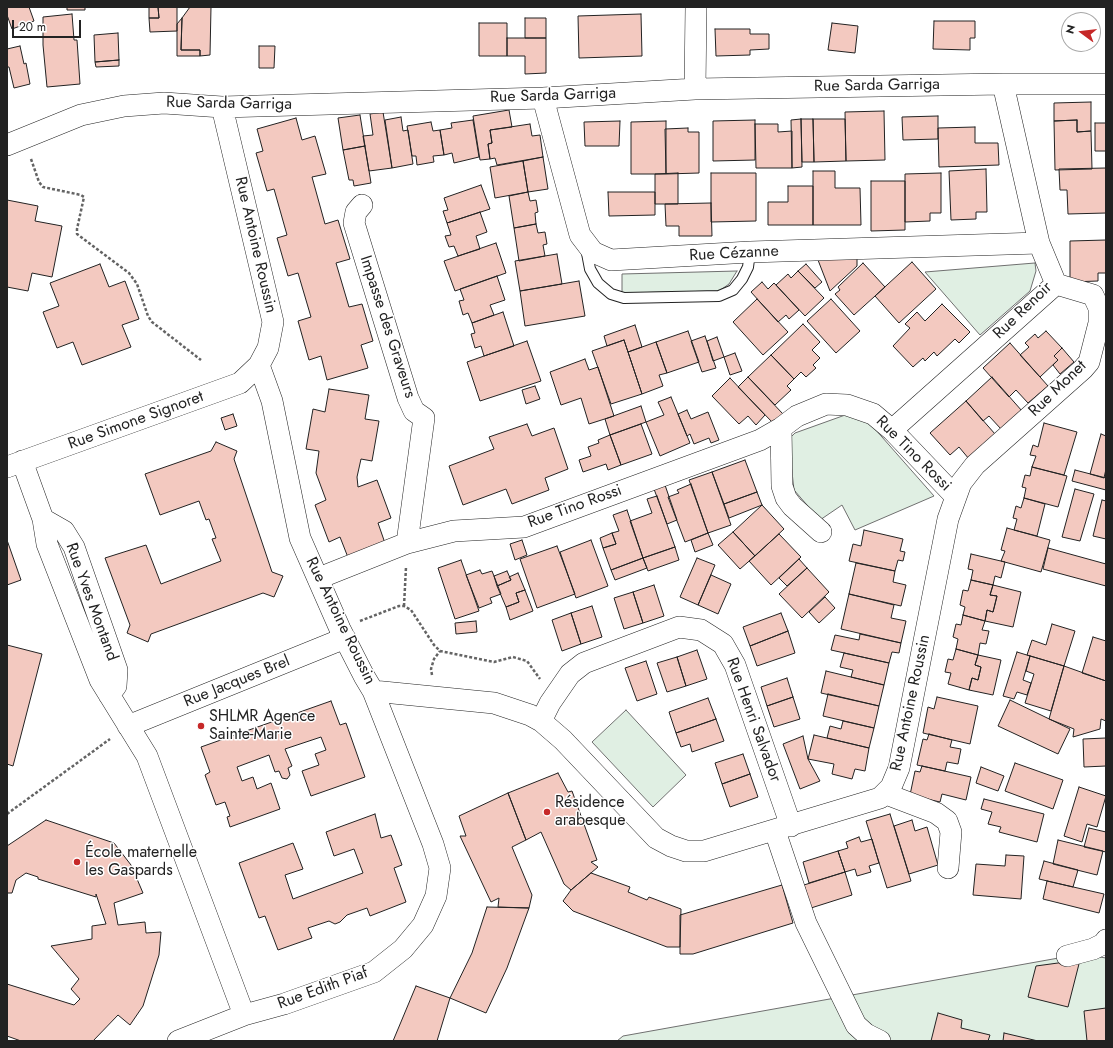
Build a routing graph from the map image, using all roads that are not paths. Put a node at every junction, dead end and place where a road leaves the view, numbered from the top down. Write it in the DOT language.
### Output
graph roads {
  1 [pos="696,7"];
  2 [pos="1003,84"];
  3 [pos="1106,84"];
  4 [pos="695,90"];
  5 [pos="543,98"];
  6 [pos="222,107"];
  7 [pos="15,142"];
  8 [pos="362,205"];
  9 [pos="1040,244"];
  10 [pos="586,245"];
  11 [pos="750,252"];
  12 [pos="1056,284"];
  13 [pos="259,365"];
  14 [pos="781,428"];
  15 [pos="892,430"];
  16 [pos="15,464"];
  17 [pos="955,496"];
  18 [pos="821,532"];
  19 [pos="407,543"];
  20 [pos="319,578"];
  21 [pos="343,633"];
  22 [pos="373,691"];
  23 [pos="546,712"];
  24 [pos="128,726"];
  25 [pos="886,794"];
  26 [pos="783,828"];
  27 [pos="948,868"];
  28 [pos="1106,940"];
  29 [pos="1067,956"];
  30 [pos="244,1015"];
  31 [pos="178,1041"];
  32 [pos="880,1041"];
  1 -- 4 [label="street"];
  2 -- 3 [label="street, Rue Sarda Garriga"];
  2 -- 4 [label="street, Rue Sarda Garriga"];
  2 -- 9 [label="street, Rue Renoir"];
  4 -- 5 [label="street, Rue Sarda Garriga"];
  5 -- 6 [label="street, Rue Sarda Garriga"];
  5 -- 10 [label="street, Rue Cézanne"];
  6 -- 7 [label="street, Rue Sarda Garriga"];
  6 -- 13 [label="street, Rue Antoine Roussin"];
  8 -- 19 [label="street, Impasse des Graveurs"];
  9 -- 11 [label="street, Rue Cézanne"];
  9 -- 12 [label="street, Rue Renoir"];
  10 -- 11 [label="street, Rue Cézanne"];
  10 -- 11 [label="lane"];
  12 -- 15 [label="street, Rue Renoir"];
  12 -- 17 [label="street, Rue Monet"];
  13 -- 16 [label="street, Rue Simone Signoret"];
  13 -- 20 [label="street, Rue Antoine Roussin"];
  14 -- 15 [label="street, Rue Tino Rossi"];
  14 -- 18 [label="street"];
  14 -- 19 [label="street, Rue Tino Rossi"];
  15 -- 17 [label="street, Rue Tino Rossi"];
  16 -- 24 [label="street, Rue Yves Montand"];
  17 -- 25 [label="street, Rue Antoine Roussin"];
  19 -- 20 [label="street, Rue Tino Rossi"];
  20 -- 21 [label="street, Rue Antoine Roussin"];
  21 -- 22 [label="street, Rue Antoine Roussin"];
  21 -- 24 [label="street, Rue Jacques Brel"];
  22 -- 23 [label="street, Rue Antoine Roussin"];
  22 -- 30 [label="street, Rue Edith Piaf"];
  23 -- 26 [label="street, Rue Antoine Roussin"];
  23 -- 26 [label="street, Rue Henri Salvador"];
  24 -- 30 [label="street, Rue Yves Montand"];
  25 -- 26 [label="street, Rue Antoine Roussin"];
  25 -- 27 [label="street"];
  26 -- 32 [label="street"];
  28 -- 29 [label="street"];
  30 -- 31 [label="street, Rue Edith Piaf"];
}
